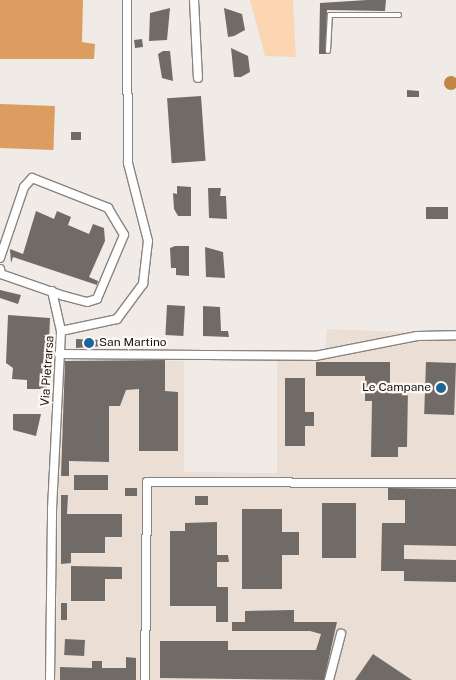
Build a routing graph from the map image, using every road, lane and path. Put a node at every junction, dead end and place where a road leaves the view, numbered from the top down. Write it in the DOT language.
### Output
graph roads {
  1 [pos="127,0"];
  2 [pos="194,0"];
  3 [pos="399,15"];
  4 [pos="328,51"];
  5 [pos="198,78"];
  6 [pos="0,258"];
  7 [pos="0,269"];
  8 [pos="52,291"];
  9 [pos="61,331"];
  10 [pos="456,335"];
  11 [pos="59,354"];
  12 [pos="456,483"];
  13 [pos="341,634"];
  14 [pos="50,680"];
  15 [pos="145,680"];
  16 [pos="329,680"];
  1 -- 9 [label="street, Via Pietrarsa"];
  2 -- 5 [label="street"];
  3 -- 4 [label="lane"];
  6 -- 8 [label="street"];
  7 -- 8 [label="street"];
  8 -- 9 [label="street"];
  9 -- 11 [label="street, Via Pietrarsa"];
  10 -- 11 [label="street"];
  11 -- 14 [label="street, Via Pietrarsa"];
  12 -- 15 [label="street"];
  13 -- 16 [label="street"];
}
